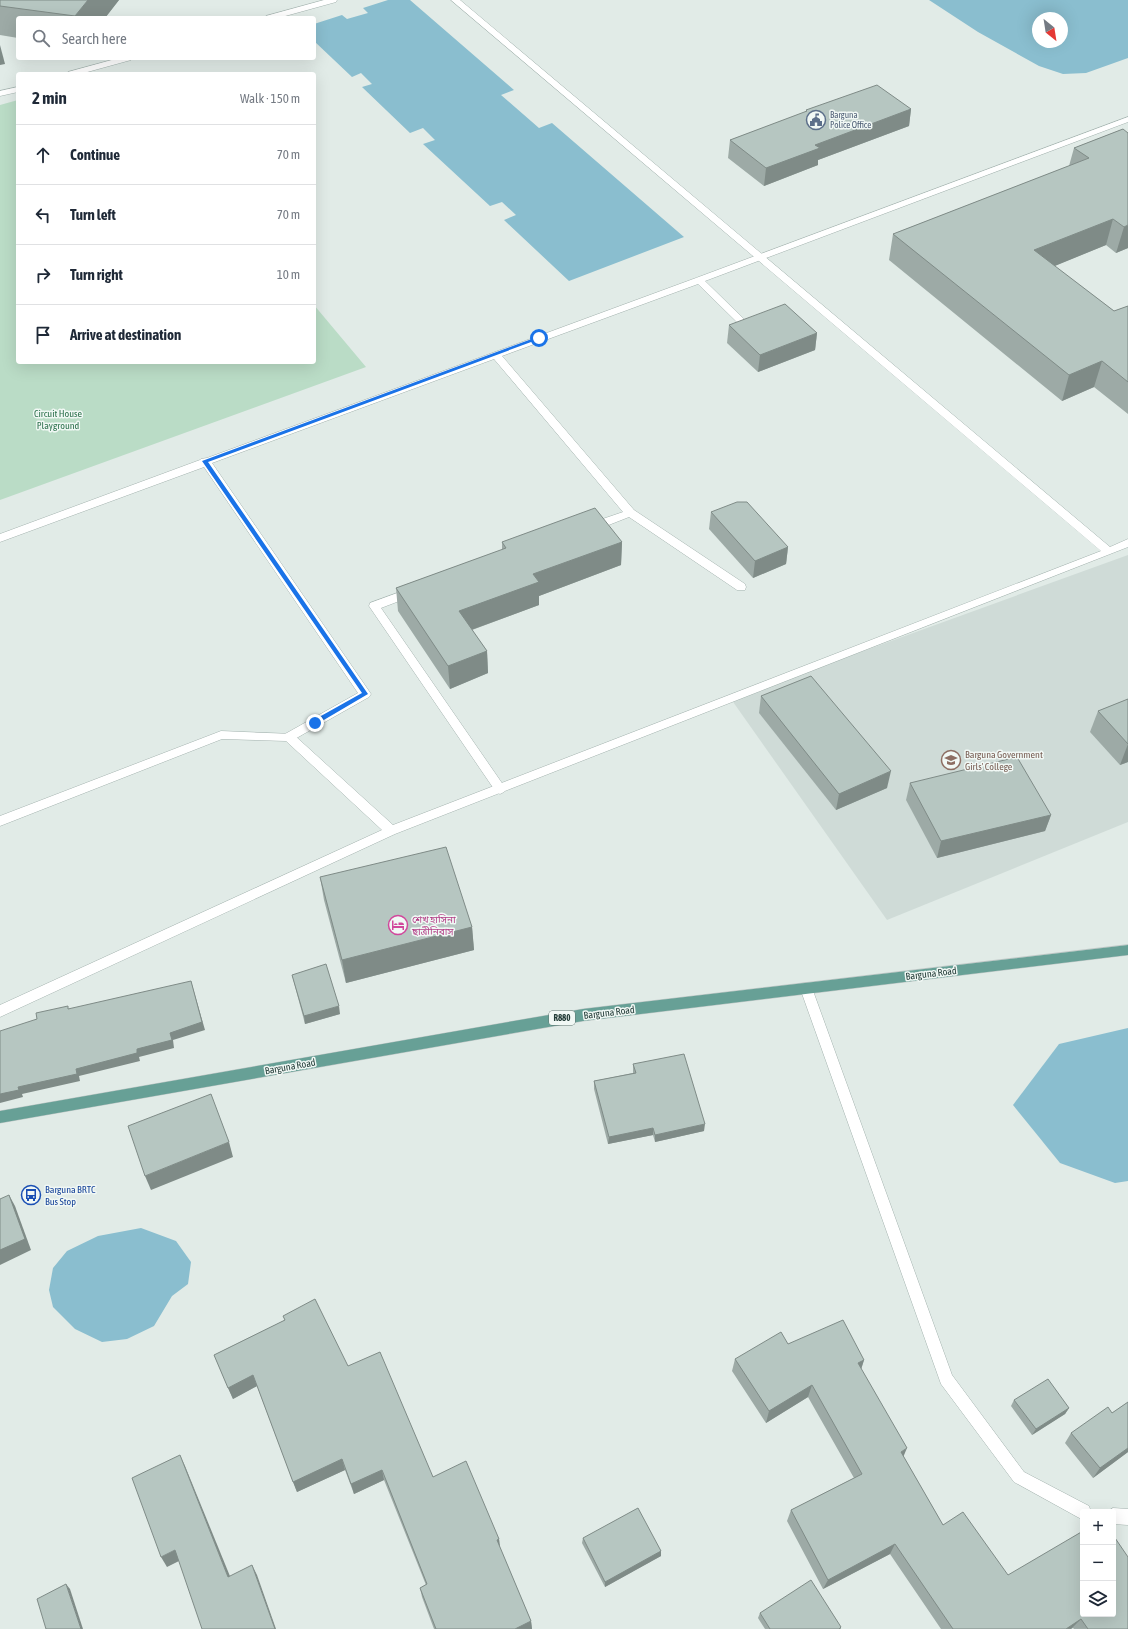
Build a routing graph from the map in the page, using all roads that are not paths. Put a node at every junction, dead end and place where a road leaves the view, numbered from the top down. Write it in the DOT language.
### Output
graph roads {
  1 [pos="333,0"];
  2 [pos="455,0"];
  3 [pos="276,16"];
  4 [pos="121,60"];
  5 [pos="78,72"];
  6 [pos="16,90"];
  7 [pos="0,94"];
  8 [pos="1128,120"];
  9 [pos="760,257"];
  10 [pos="699,280"];
  11 [pos="746,326"];
  12 [pos="496,354"];
  13 [pos="205,461"];
  14 [pos="630,513"];
  15 [pos="579,531"];
  16 [pos="0,538"];
  17 [pos="1128,542"];
  18 [pos="1109,552"];
  19 [pos="425,587"];
  20 [pos="741,587"];
  21 [pos="289,738"];
  22 [pos="500,789"];
  23 [pos="0,821"];
  24 [pos="391,831"];
  25 [pos="1128,950"];
  26 [pos="806,988"];
  27 [pos="0,1011"];
  28 [pos="0,1117"];
  29 [pos="1080,1510"];
  30 [pos="1116,1516"];
  31 [pos="1128,1517"];
  1 -- 3 [label="street"];
  2 -- 9 [label="street"];
  4 -- 5 [label="street"];
  6 -- 7 [label="street"];
  8 -- 9 [label="street"];
  9 -- 10 [label="street"];
  9 -- 18 [label="street"];
  10 -- 11 [label="street"];
  10 -- 12 [label="street"];
  12 -- 13 [label="street"];
  12 -- 14 [label="street"];
  13 -- 16 [label="street"];
  13 -- 21 [label="street"];
  14 -- 15 [label="street"];
  14 -- 20 [label="street"];
  17 -- 18 [label="street"];
  18 -- 22 [label="street"];
  19 -- 22 [label="street"];
  21 -- 23 [label="street"];
  21 -- 24 [label="street"];
  22 -- 24 [label="street"];
  24 -- 27 [label="street"];
  25 -- 26 [label="main road, Barguna Road / R880"];
  26 -- 28 [label="main road, Barguna Road / R880"];
  26 -- 29 [label="street"];
  30 -- 31 [label="street"];
}
